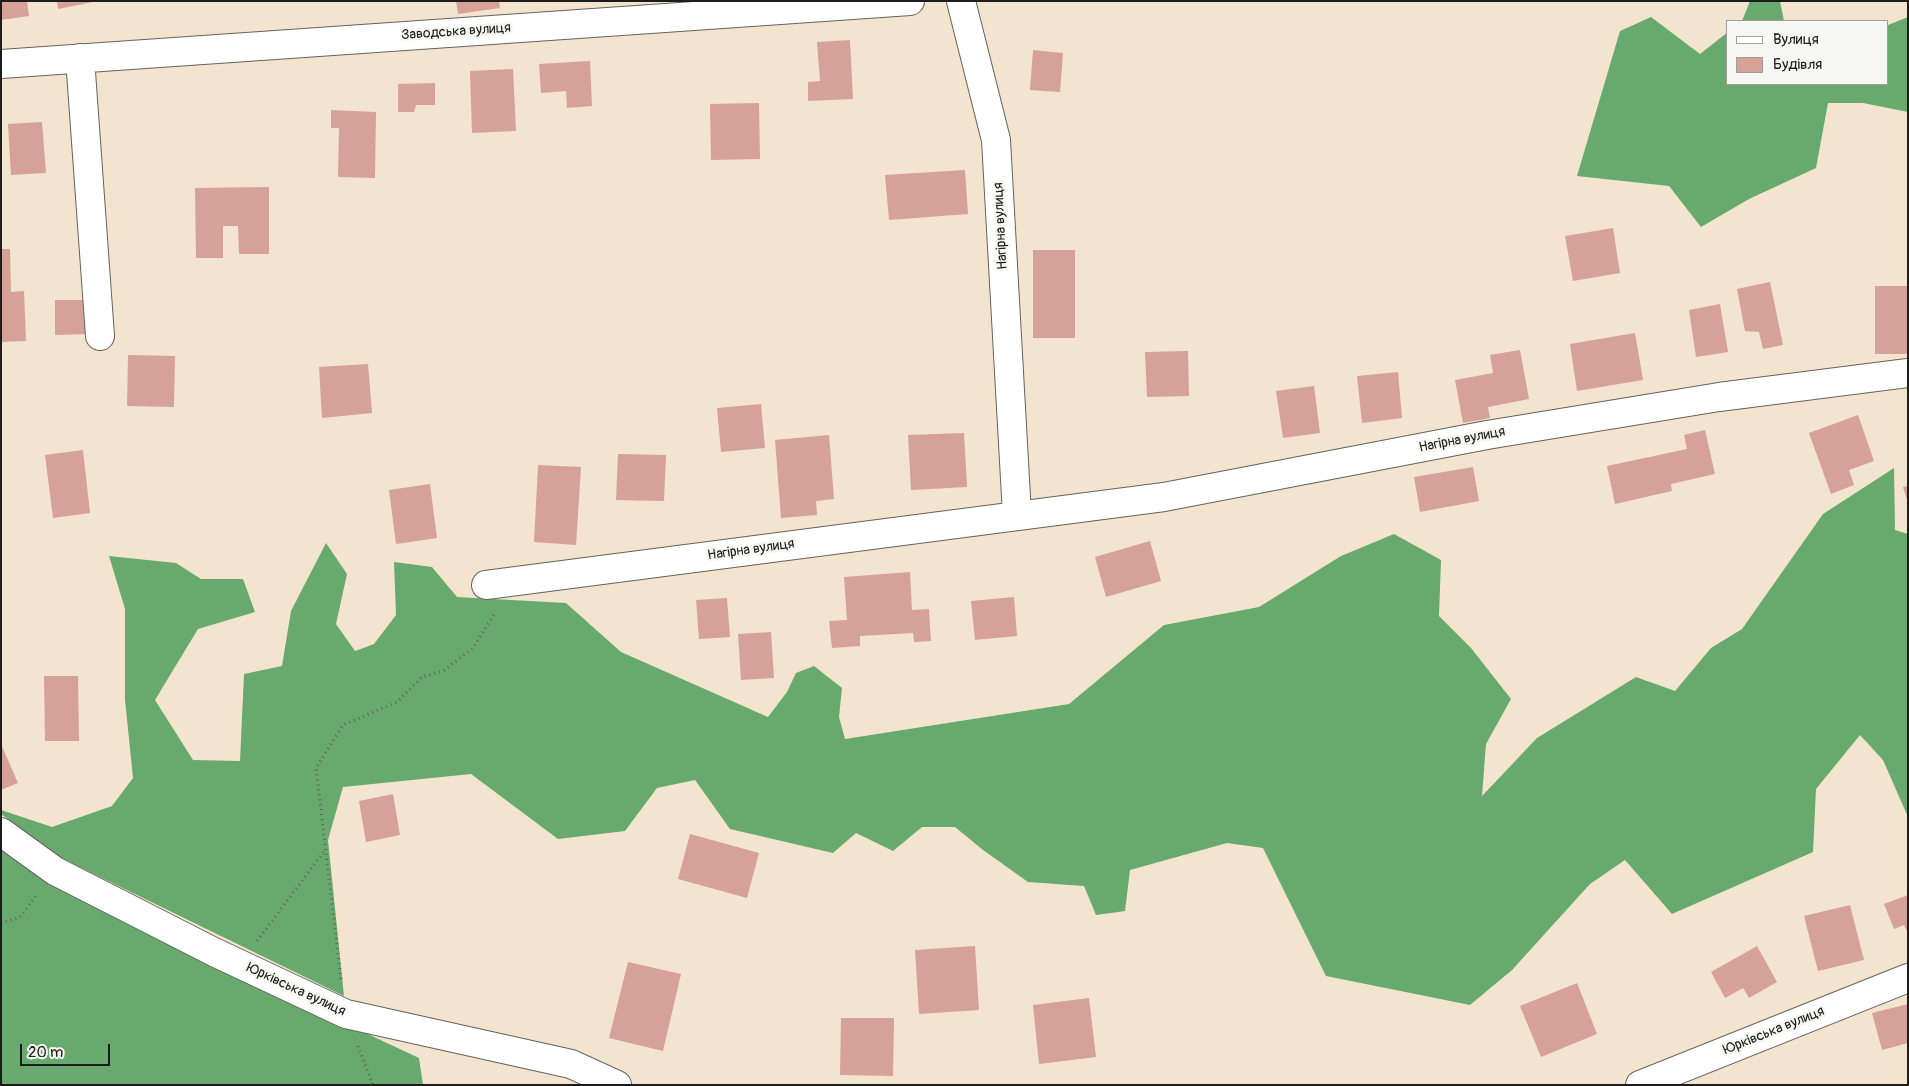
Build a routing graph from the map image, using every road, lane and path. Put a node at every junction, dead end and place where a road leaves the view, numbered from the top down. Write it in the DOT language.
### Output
graph roads {
  1 [pos="910,1"];
  2 [pos="961,1"];
  3 [pos="80,58"];
  4 [pos="1,64"];
  5 [pos="100,336"];
  6 [pos="1908,373"];
  7 [pos="1017,515"];
  8 [pos="515,581"];
  9 [pos="486,585"];
  10 [pos="1,832"];
  11 [pos="326,850"];
  12 [pos="55,871"];
  13 [pos="1,923"];
  14 [pos="239,964"];
  15 [pos="1908,978"];
  16 [pos="346,1014"];
  17 [pos="373,1085"];
  18 [pos="616,1085"];
  19 [pos="1640,1085"];
  1 -- 3 [label="street, Заводська вулиця"];
  2 -- 7 [label="street, Нагірна вулиця"];
  3 -- 4 [label="street, Заводська вулиця"];
  3 -- 5 [label="street"];
  6 -- 7 [label="street, Нагірна вулиця"];
  7 -- 8 [label="street, Нагірна вулиця"];
  8 -- 9 [label="street, Нагірна вулиця"];
  8 -- 11 [label="path"];
  10 -- 12 [label="street, Юрківська вулиця"];
  11 -- 14 [label="path"];
  11 -- 16 [label="path"];
  12 -- 13 [label="path"];
  12 -- 14 [label="street, Юрківська вулиця"];
  14 -- 16 [label="street, Юрківська вулиця"];
  15 -- 19 [label="street, Юрківська вулиця"];
  16 -- 17 [label="path"];
  16 -- 18 [label="street, Юрківська вулиця"];
}
